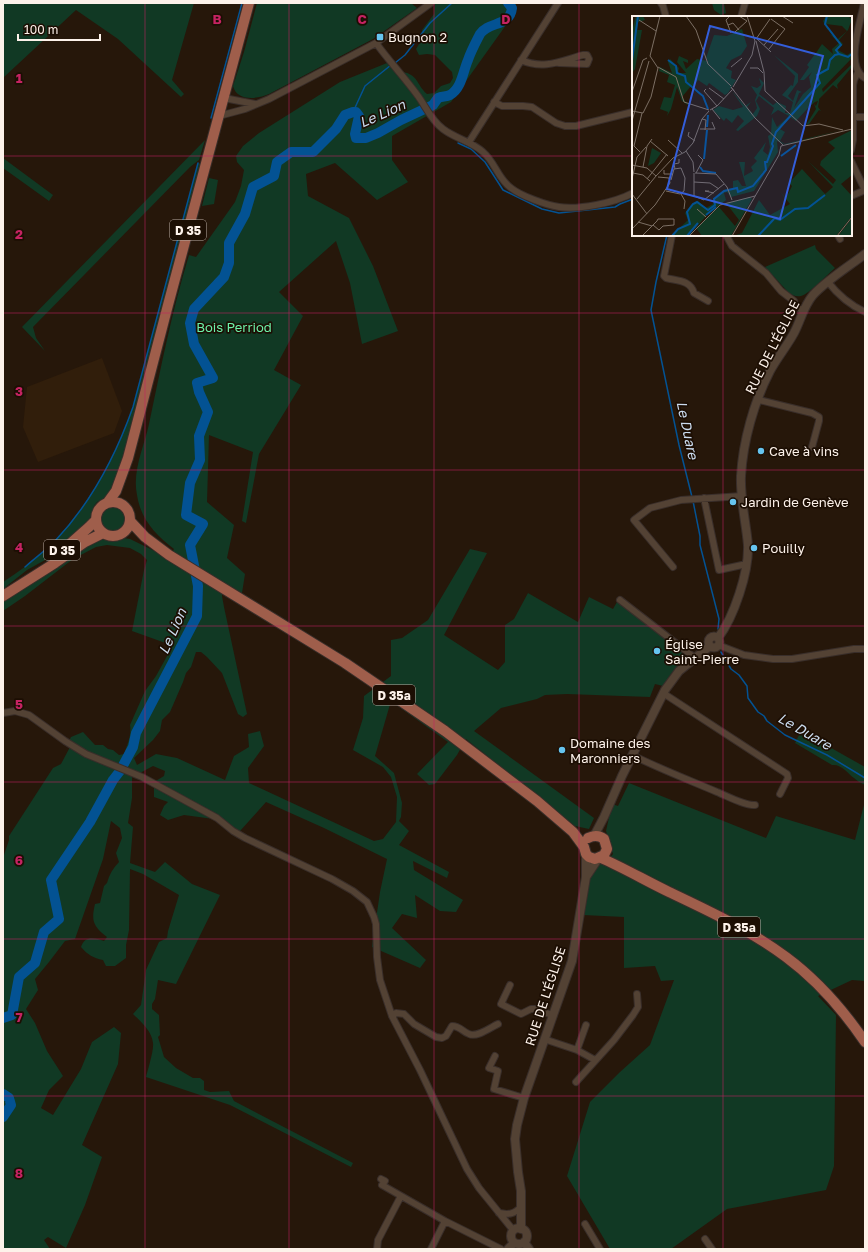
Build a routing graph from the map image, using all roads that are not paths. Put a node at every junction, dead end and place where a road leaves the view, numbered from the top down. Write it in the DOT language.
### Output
graph roads {
  1 [pos="249,3"];
  2 [pos="431,3"];
  3 [pos="558,3"];
  4 [pos="661,3"];
  5 [pos="745,3"];
  6 [pos="864,3"];
  7 [pos="666,16"];
  8 [pos="741,16"];
  9 [pos="376,43"];
  10 [pos="521,60"];
  11 [pos="559,63"];
  12 [pos="858,72"];
  13 [pos="865,78"];
  14 [pos="224,98"];
  15 [pos="494,102"];
  16 [pos="257,104"];
  17 [pos="632,112"];
  18 [pos="852,115"];
  19 [pos="219,116"];
  20 [pos="865,118"];
  21 [pos="469,142"];
  22 [pos="852,147"];
  23 [pos="852,163"];
  24 [pos="865,170"];
  25 [pos="858,173"];
  26 [pos="865,188"];
  27 [pos="632,193"];
  28 [pos="852,196"];
  29 [pos="672,236"];
  30 [pos="727,236"];
  31 [pos="865,254"];
  32 [pos="828,282"];
  33 [pos="708,301"];
  34 [pos="794,301"];
  35 [pos="807,303"];
  36 [pos="803,311"];
  37 [pos="865,312"];
  38 [pos="759,400"];
  39 [pos="812,447"];
  40 [pos="128,458"];
  41 [pos="742,496"];
  42 [pos="704,498"];
  43 [pos="108,502"];
  44 [pos="125,506"];
  45 [pos="96,520"];
  46 [pos="130,521"];
  47 [pos="103,533"];
  48 [pos="120,535"];
  49 [pos="169,555"];
  50 [pos="747,565"];
  51 [pos="673,567"];
  52 [pos="26,580"];
  53 [pos="3,596"];
  54 [pos="620,600"];
  55 [pos="715,643"];
  56 [pos="865,649"];
  57 [pos="695,658"];
  58 [pos="663,693"];
  59 [pos="3,713"];
  60 [pos="632,755"];
  61 [pos="780,794"];
  62 [pos="755,805"];
  63 [pos="604,817"];
  64 [pos="588,844"];
  65 [pos="603,852"];
  66 [pos="586,877"];
  67 [pos="510,986"];
  68 [pos="637,994"];
  69 [pos="552,1015"];
  70 [pos="392,1016"];
  71 [pos="498,1024"];
  72 [pos="586,1025"];
  73 [pos="544,1039"];
  74 [pos="865,1042"];
  75 [pos="576,1050"];
  76 [pos="495,1056"];
  77 [pos="595,1060"];
  78 [pos="576,1082"];
  79 [pos="524,1098"];
  80 [pos="381,1179"];
  81 [pos="401,1196"];
  82 [pos="521,1207"];
  83 [pos="499,1213"];
  84 [pos="445,1221"];
  85 [pos="585,1224"];
  86 [pos="517,1230"];
  87 [pos="705,1239"];
  88 [pos="524,1242"];
  89 [pos="511,1246"];
  90 [pos="377,1249"];
  91 [pos="431,1249"];
  92 [pos="501,1249"];
  93 [pos="529,1249"];
  94 [pos="600,1249"];
  95 [pos="712,1249"];
  1 -- 14 [label="main road, D 35"];
  2 -- 9 [label="street"];
  3 -- 10 [label="street"];
  4 -- 7 [label="street"];
  5 -- 8 [label="street"];
  6 -- 12 [label="street"];
  9 -- 16 [label="street"];
  9 -- 21 [label="street"];
  10 -- 11 [label="street"];
  10 -- 15 [label="street"];
  12 -- 13 [label="street"];
  12 -- 18 [label="street"];
  14 -- 16 [label="street"];
  14 -- 19 [label="main road, D 35"];
  15 -- 17 [label="street"];
  15 -- 21 [label="street"];
  16 -- 19 [label="street"];
  18 -- 20 [label="street"];
  18 -- 22 [label="street"];
  19 -- 40 [label="main road, D 35"];
  21 -- 27 [label="street"];
  23 -- 25 [label="street"];
  24 -- 25 [label="street"];
  25 -- 26 [label="street"];
  26 -- 28 [label="street"];
  29 -- 33 [label="street"];
  30 -- 34 [label="street"];
  31 -- 32 [label="street, RUE DE L'ÉGLISE"];
  32 -- 35 [label="street, RUE DE L'ÉGLISE"];
  32 -- 37 [label="street"];
  34 -- 35 [label="street"];
  34 -- 36 [label="street"];
  35 -- 36 [label="street, RUE DE L'ÉGLISE"];
  36 -- 38 [label="street, RUE DE L'ÉGLISE"];
  38 -- 39 [label="street"];
  38 -- 41 [label="street, RUE DE L'ÉGLISE"];
  40 -- 43 [label="main road, D 35"];
  40 -- 44 [label="main road, D 35"];
  41 -- 42 [label="street"];
  41 -- 50 [label="street, RUE DE L'ÉGLISE"];
  42 -- 50 [label="street"];
  42 -- 51 [label="street"];
  43 -- 44 [label="main road"];
  43 -- 45 [label="main road"];
  44 -- 46 [label="main road"];
  45 -- 47 [label="main road"];
  45 -- 52 [label="main road, D 35"];
  46 -- 48 [label="main road"];
  46 -- 49 [label="main road, D 35a"];
  47 -- 48 [label="main road"];
  47 -- 52 [label="main road, D 35"];
  48 -- 49 [label="main road, D 35a"];
  49 -- 64 [label="main road, D 35a"];
  50 -- 55 [label="street, RUE DE L'ÉGLISE"];
  52 -- 53 [label="main road, D 35"];
  54 -- 57 [label="street"];
  55 -- 56 [label="street"];
  55 -- 57 [label="street, RUE DE L'ÉGLISE"];
  57 -- 58 [label="street, RUE DE L'ÉGLISE"];
  58 -- 60 [label="street, RUE DE L'ÉGLISE"];
  58 -- 61 [label="street"];
  59 -- 70 [label="street"];
  60 -- 62 [label="street"];
  60 -- 63 [label="street, RUE DE L'ÉGLISE"];
  63 -- 64 [label="street, RUE DE L'ÉGLISE"];
  63 -- 65 [label="street, RUE DE L'ÉGLISE"];
  64 -- 65 [label="main road"];
  64 -- 65 [label="main road"];
  64 -- 66 [label="street, RUE DE L'ÉGLISE"];
  65 -- 66 [label="street, RUE DE L'ÉGLISE"];
  65 -- 74 [label="main road, D 35a"];
  66 -- 69 [label="street, RUE DE L'ÉGLISE"];
  67 -- 69 [label="street"];
  68 -- 77 [label="street"];
  69 -- 73 [label="street, RUE DE L'ÉGLISE"];
  70 -- 71 [label="street"];
  70 -- 83 [label="street"];
  72 -- 75 [label="street"];
  73 -- 75 [label="street"];
  73 -- 79 [label="street, RUE DE L'ÉGLISE"];
  75 -- 77 [label="street"];
  76 -- 79 [label="street"];
  77 -- 78 [label="street"];
  79 -- 82 [label="street, RUE DE L'ÉGLISE"];
  80 -- 81 [label="street"];
  81 -- 84 [label="street"];
  81 -- 90 [label="street"];
  82 -- 83 [label="street"];
  82 -- 86 [label="street, RUE DE L'ÉGLISE"];
  83 -- 86 [label="street"];
  84 -- 91 [label="street"];
  84 -- 92 [label="street"];
  85 -- 94 [label="street"];
  86 -- 88 [label="street"];
  86 -- 89 [label="street"];
  87 -- 95 [label="street"];
  88 -- 89 [label="street"];
  88 -- 93 [label="street"];
}
